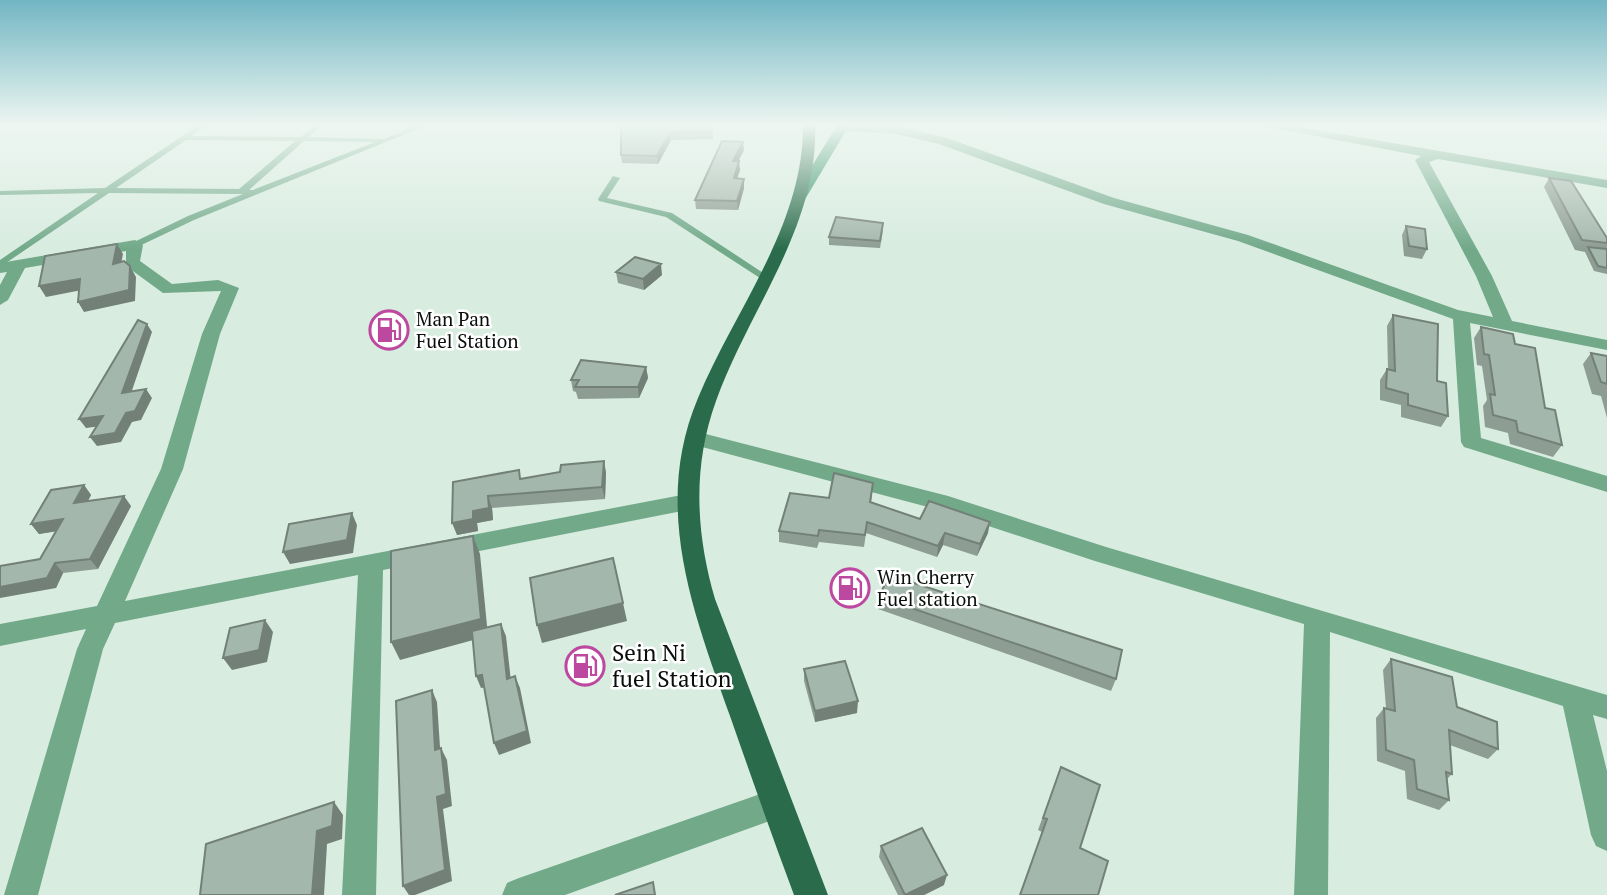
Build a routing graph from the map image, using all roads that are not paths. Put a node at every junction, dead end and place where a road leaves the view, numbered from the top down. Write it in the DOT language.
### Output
graph roads {
  1 [pos="141,166"];
  2 [pos="272,166"];
  3 [pos="323,166"];
  4 [pos="806,166"];
  5 [pos="819,166"];
  6 [pos="1012,166"];
  7 [pos="1433,166"];
  8 [pos="1482,166"];
  9 [pos="616,178"];
  10 [pos="1607,184"];
  11 [pos="104,190"];
  12 [pos="241,192"];
  13 [pos="257,192"];
  14 [pos="0,193"];
  15 [pos="799,198"];
  16 [pos="135,245"];
  17 [pos="6,265"];
  18 [pos="766,278"];
  19 [pos="0,300"];
  20 [pos="1461,316"];
  21 [pos="1505,324"];
  22 [pos="1607,345"];
  23 [pos="698,439"];
  24 [pos="1607,484"];
  25 [pos="687,502"];
  26 [pos="371,562"];
  27 [pos="107,612"];
  28 [pos="1317,618"];
  29 [pos="0,635"];
  30 [pos="1575,698"];
  31 [pos="1607,707"];
  32 [pos="775,804"];
  33 [pos="1607,835"];
  34 [pos="21,895"];
  35 [pos="359,895"];
  36 [pos="519,895"];
  37 [pos="811,895"];
  38 [pos="1311,895"];
  1 -- 11 [label="lane"];
  2 -- 12 [label="lane"];
  3 -- 13 [label="lane"];
  4 -- 15 [label="main road"];
  5 -- 15 [label="main road"];
  6 -- 20 [label="street"];
  7 -- 21 [label="street"];
  8 -- 10 [label="street"];
  9 -- 18 [label="lane"];
  11 -- 12 [label="lane"];
  11 -- 14 [label="lane"];
  11 -- 17 [label="lane"];
  12 -- 13 [label="lane"];
  13 -- 16 [label="lane"];
  15 -- 18 [label="main road"];
  16 -- 17 [label="street"];
  16 -- 27 [label="street"];
  17 -- 19 [label="street"];
  18 -- 23 [label="main road"];
  20 -- 21 [label="street"];
  20 -- 24 [label="street"];
  21 -- 22 [label="street"];
  23 -- 25 [label="main road"];
  23 -- 28 [label="street"];
  25 -- 26 [label="street"];
  25 -- 32 [label="main road"];
  26 -- 27 [label="street"];
  26 -- 35 [label="street"];
  27 -- 29 [label="street"];
  27 -- 34 [label="street"];
  28 -- 30 [label="street"];
  28 -- 38 [label="street"];
  30 -- 31 [label="street"];
  30 -- 33 [label="street"];
  32 -- 36 [label="street"];
  32 -- 37 [label="main road"];
}
